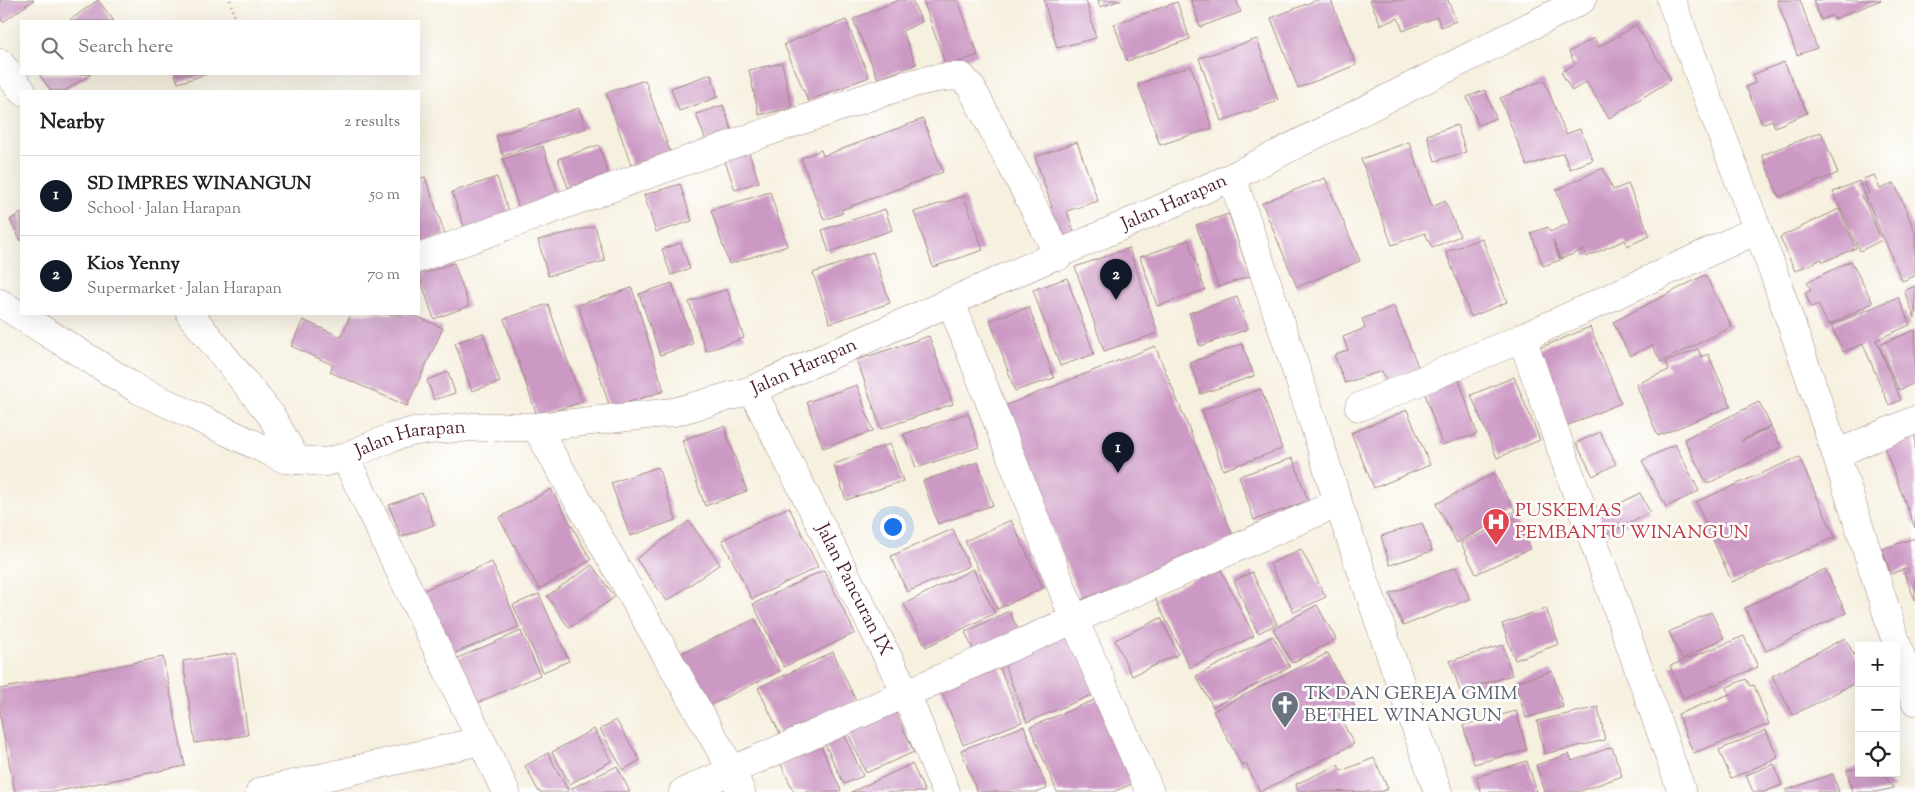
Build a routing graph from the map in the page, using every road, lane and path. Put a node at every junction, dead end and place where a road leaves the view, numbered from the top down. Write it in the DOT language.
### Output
graph roads {
  1 [pos="230,0"];
  2 [pos="1582,0"];
  3 [pos="1671,0"];
  4 [pos="1549,8"];
  5 [pos="236,20"];
  6 [pos="0,63"];
  7 [pos="21,90"];
  8 [pos="1232,177"];
  9 [pos="1757,230"];
  10 [pos="1059,256"];
  11 [pos="420,258"];
  12 [pos="0,302"];
  13 [pos="951,302"];
  14 [pos="20,315"];
  15 [pos="21,315"];
  16 [pos="191,315"];
  17 [pos="1522,338"];
  18 [pos="752,390"];
  19 [pos="1359,407"];
  20 [pos="1915,420"];
  21 [pos="536,427"];
  22 [pos="1836,454"];
  23 [pos="346,457"];
  24 [pos="296,460"];
  25 [pos="1338,503"];
  26 [pos="1074,619"];
  27 [pos="906,693"];
  28 [pos="1915,701"];
  29 [pos="480,742"];
  30 [pos="736,781"];
  31 [pos="260,792"];
  32 [pos="506,792"];
  33 [pos="683,792"];
  34 [pos="946,792"];
  35 [pos="1150,792"];
  36 [pos="1438,792"];
  37 [pos="1682,792"];
  1 -- 5 [label="path"];
  2 -- 4 [label="street, Jalan Harapan"];
  3 -- 9 [label="street"];
  4 -- 8 [label="street, Jalan Harapan"];
  6 -- 7 [label="street"];
  8 -- 10 [label="street, Jalan Harapan"];
  8 -- 25 [label="street"];
  9 -- 17 [label="street"];
  9 -- 22 [label="street"];
  10 -- 11 [label="street"];
  10 -- 13 [label="street, Jalan Harapan"];
  12 -- 14 [label="street, Jalan Harapan"];
  13 -- 18 [label="street, Jalan Harapan"];
  13 -- 26 [label="street"];
  15 -- 24 [label="street, Jalan Harapan"];
  16 -- 24 [label="street"];
  17 -- 19 [label="street"];
  17 -- 37 [label="street"];
  18 -- 21 [label="street, Jalan Harapan"];
  18 -- 27 [label="street, Jalan Pancuran IX"];
  20 -- 22 [label="street"];
  21 -- 23 [label="street, Jalan Harapan"];
  21 -- 30 [label="street"];
  22 -- 28 [label="street"];
  23 -- 24 [label="street, Jalan Harapan"];
  23 -- 29 [label="street"];
  25 -- 26 [label="street"];
  25 -- 36 [label="street"];
  26 -- 27 [label="street"];
  26 -- 35 [label="street"];
  27 -- 30 [label="street"];
  27 -- 34 [label="street, Jalan Pancuran IX"];
  29 -- 31 [label="street"];
  29 -- 32 [label="street"];
  30 -- 33 [label="street"];
}
